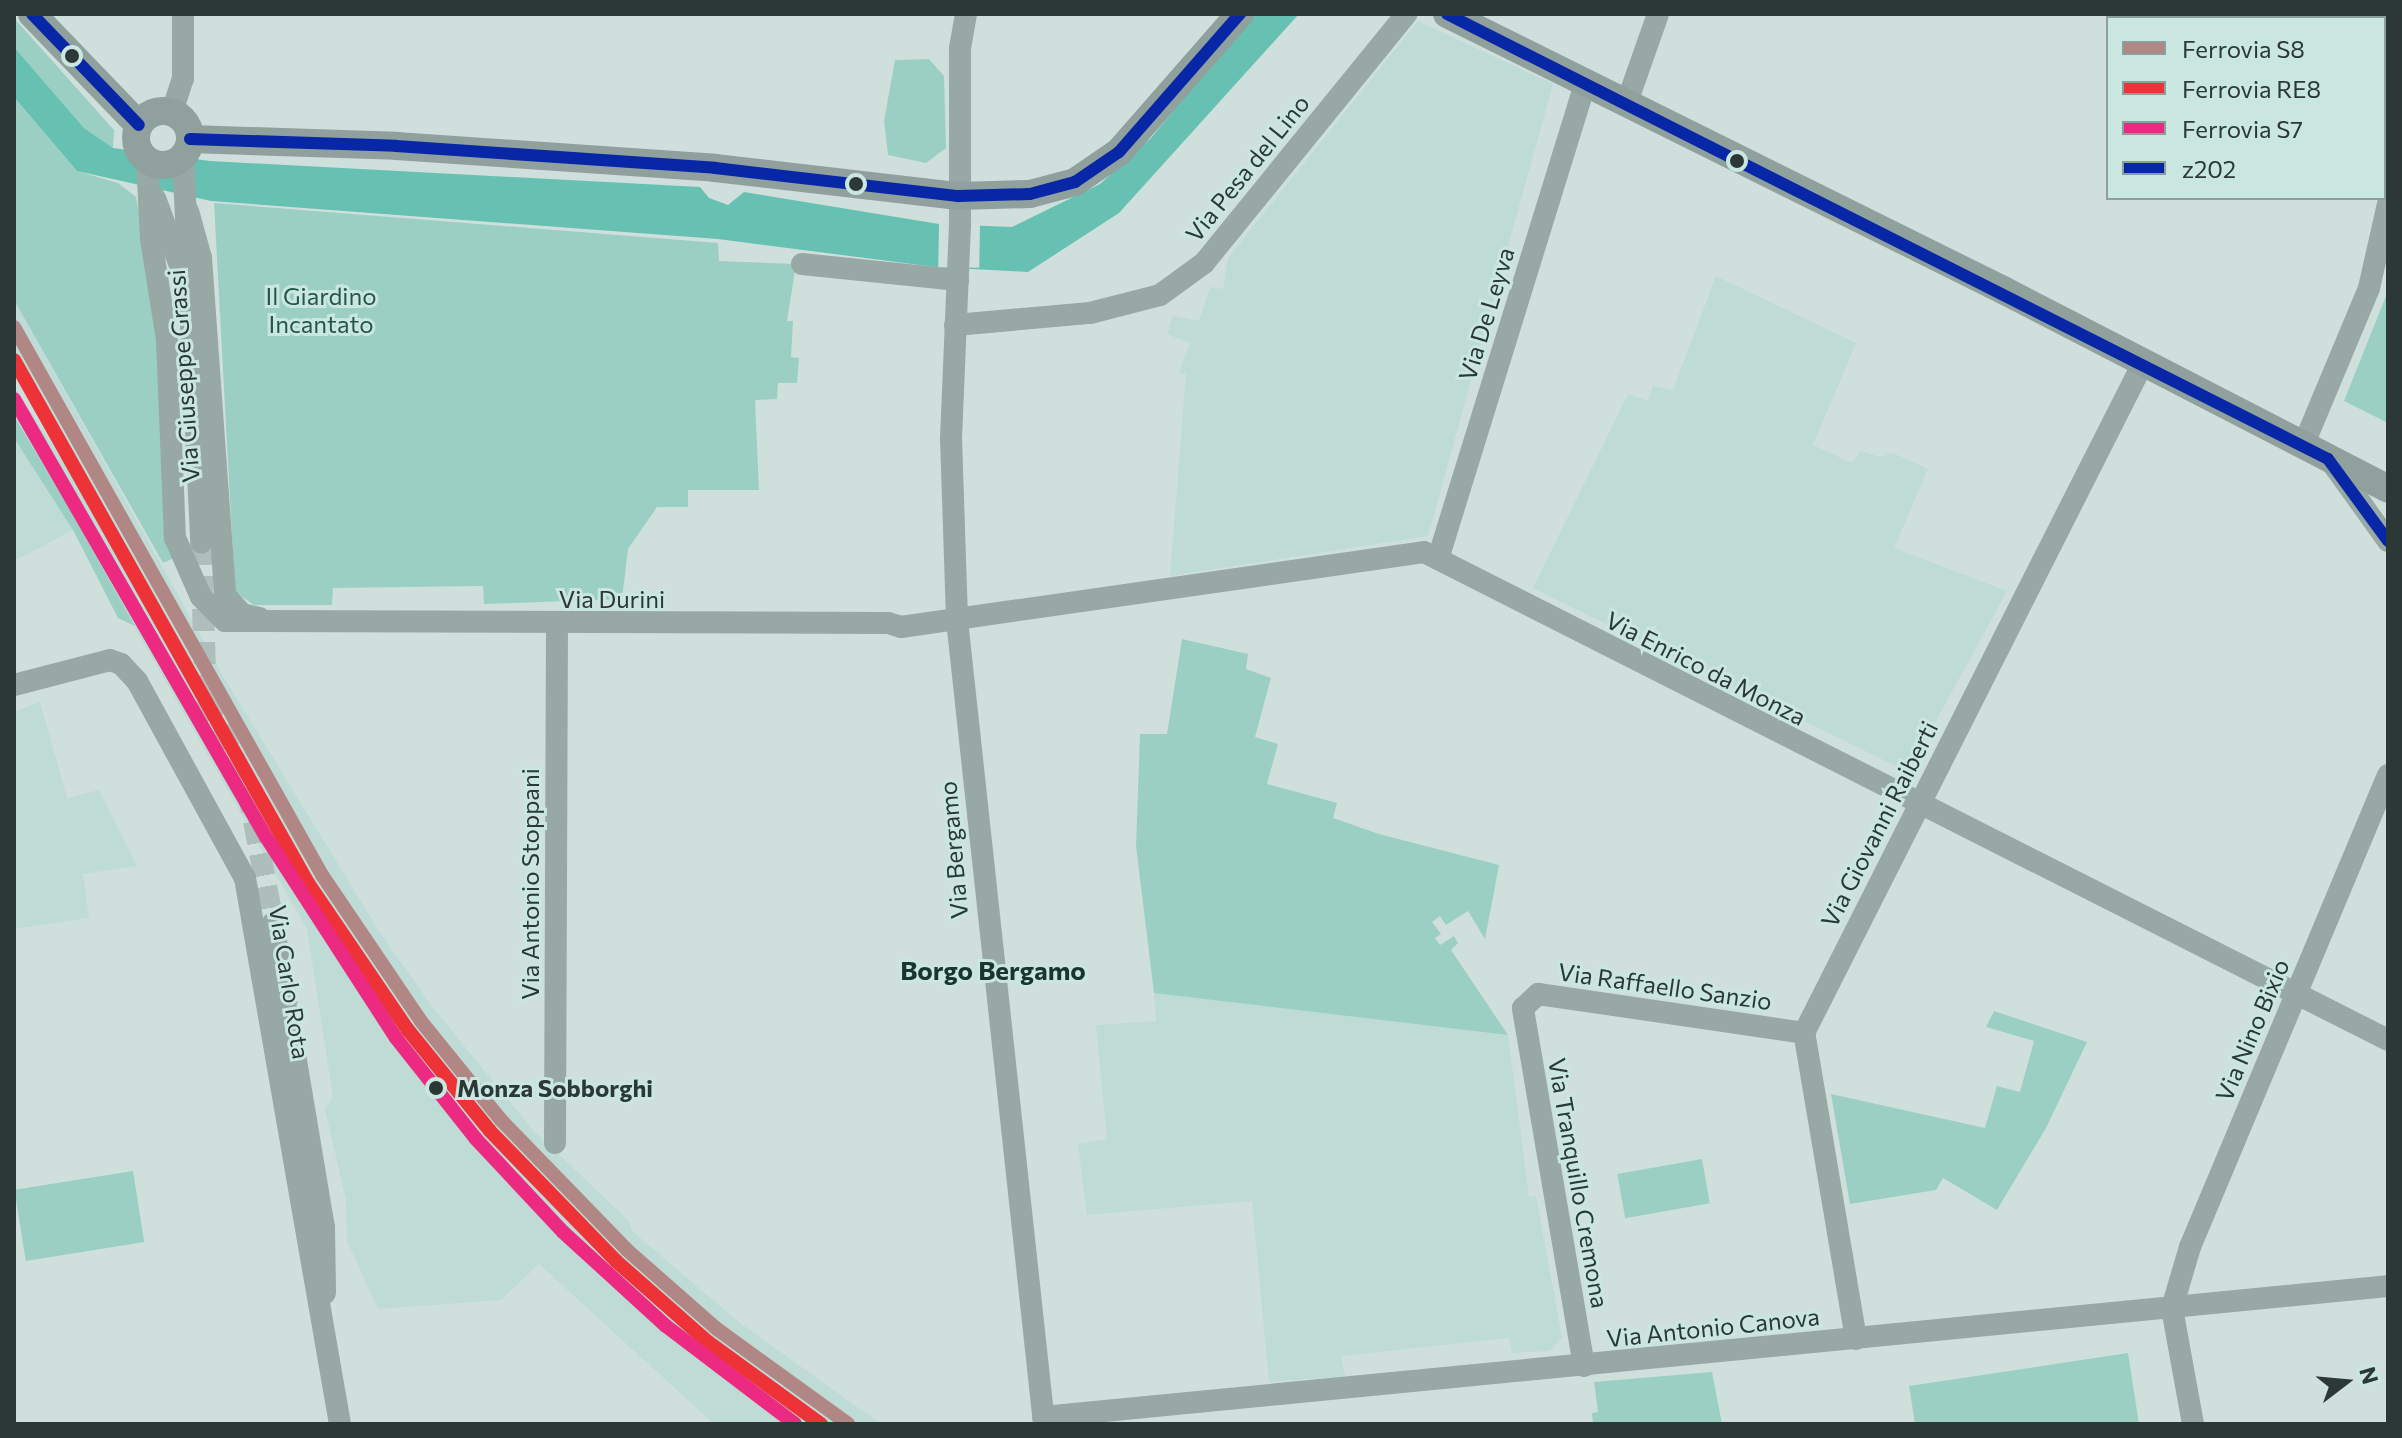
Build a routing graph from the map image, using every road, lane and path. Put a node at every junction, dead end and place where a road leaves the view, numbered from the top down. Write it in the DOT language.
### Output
graph roads {
  1 [pos="32,14"];
  2 [pos="183,14"];
  3 [pos="966,14"];
  4 [pos="1240,14"];
  5 [pos="1406,14"];
  6 [pos="1447,14"];
  7 [pos="1658,14"];
  8 [pos="1585,85"];
  9 [pos="1626,105"];
  10 [pos="172,112"];
  11 [pos="186,147"];
  12 [pos="143,151"];
  13 [pos="958,196"];
  14 [pos="2388,204"];
  15 [pos="188,211"];
  16 [pos="802,264"];
  17 [pos="958,274"];
  18 [pos="187,283"];
  19 [pos="955,325"];
  20 [pos="2143,363"];
  21 [pos="2303,446"];
  22 [pos="2328,459"];
  23 [pos="2388,489"];
  24 [pos="2388,541"];
  25 [pos="201,546"];
  26 [pos="1438,559"];
  27 [pos="265,620"];
  28 [pos="957,620"];
  29 [pos="557,625"];
  30 [pos="14,685"];
  31 [pos="2388,775"];
  32 [pos="1917,803"];
  33 [pos="273,923"];
  34 [pos="2296,991"];
  35 [pos="1523,1008"];
  36 [pos="1804,1033"];
  37 [pos="2388,1040"];
  38 [pos="555,1143"];
  39 [pos="2388,1286"];
  40 [pos="2172,1308"];
  41 [pos="326,1338"];
  42 [pos="1856,1339"];
  43 [pos="1584,1366"];
  44 [pos="1044,1420"];
  45 [pos="340,1424"];
  46 [pos="2193,1424"];
  1 -- 12 [label="main road"];
  2 -- 10 [label="street"];
  3 -- 13 [label="street"];
  4 -- 13 [label="main road"];
  5 -- 19 [label="street, Via Pesa del Lino"];
  6 -- 8 [label="main road"];
  7 -- 9 [label="street"];
  8 -- 9 [label="main road"];
  8 -- 26 [label="street, Via De Leyva"];
  9 -- 20 [label="main road"];
  10 -- 11 [label="main road"];
  10 -- 12 [label="main road"];
  11 -- 12 [label="main road"];
  11 -- 13 [label="main road"];
  11 -- 15 [label="street, Via Giuseppe Grassi"];
  12 -- 18 [label="street, Via Giuseppe Grassi"];
  12 -- 25 [label="street, Via Giuseppe Grassi"];
  13 -- 17 [label="street, Via Bergamo"];
  14 -- 21 [label="street"];
  15 -- 18 [label="street, Via Giuseppe Grassi"];
  15 -- 25 [label="street, Via Giuseppe Grassi"];
  16 -- 17 [label="street"];
  17 -- 19 [label="street, Via Bergamo"];
  18 -- 25 [label="street, Via Giuseppe Grassi"];
  19 -- 28 [label="street, Via Bergamo"];
  20 -- 21 [label="main road"];
  20 -- 32 [label="street, Via Giovanni Raiberti"];
  21 -- 22 [label="main road"];
  22 -- 23 [label="main road"];
  22 -- 24 [label="street"];
  25 -- 27 [label="street, Via Giuseppe Grassi"];
  25 -- 27 [label="street, Via Giuseppe Grassi"];
  26 -- 28 [label="street, Via Enrico da Monza"];
  26 -- 32 [label="street, Via Enrico da Monza"];
  27 -- 29 [label="street, Via Durini"];
  28 -- 29 [label="street, Via Durini"];
  28 -- 44 [label="street, Via Bergamo"];
  29 -- 38 [label="street, Via Antonio Stoppani"];
  30 -- 41 [label="street, Via Carlo Rota"];
  31 -- 34 [label="street, Via Nino Bixio"];
  32 -- 34 [label="street, Via Enrico da Monza"];
  32 -- 36 [label="street, Via Giovanni Raiberti"];
  33 -- 41 [label="street, Via Carlo Rota"];
  34 -- 37 [label="street, Via Enrico da Monza"];
  34 -- 40 [label="street, Via Nino Bixio"];
  35 -- 36 [label="street, Via Raffaello Sanzio"];
  35 -- 43 [label="street, Via Tranquillo Cremona"];
  36 -- 42 [label="street"];
  39 -- 40 [label="street, Via Antonio Canova"];
  40 -- 42 [label="street, Via Antonio Canova"];
  40 -- 46 [label="street"];
  41 -- 45 [label="street, Via Carlo Rota"];
  42 -- 43 [label="street, Via Antonio Canova"];
  43 -- 44 [label="street, Via Antonio Canova"];
}
